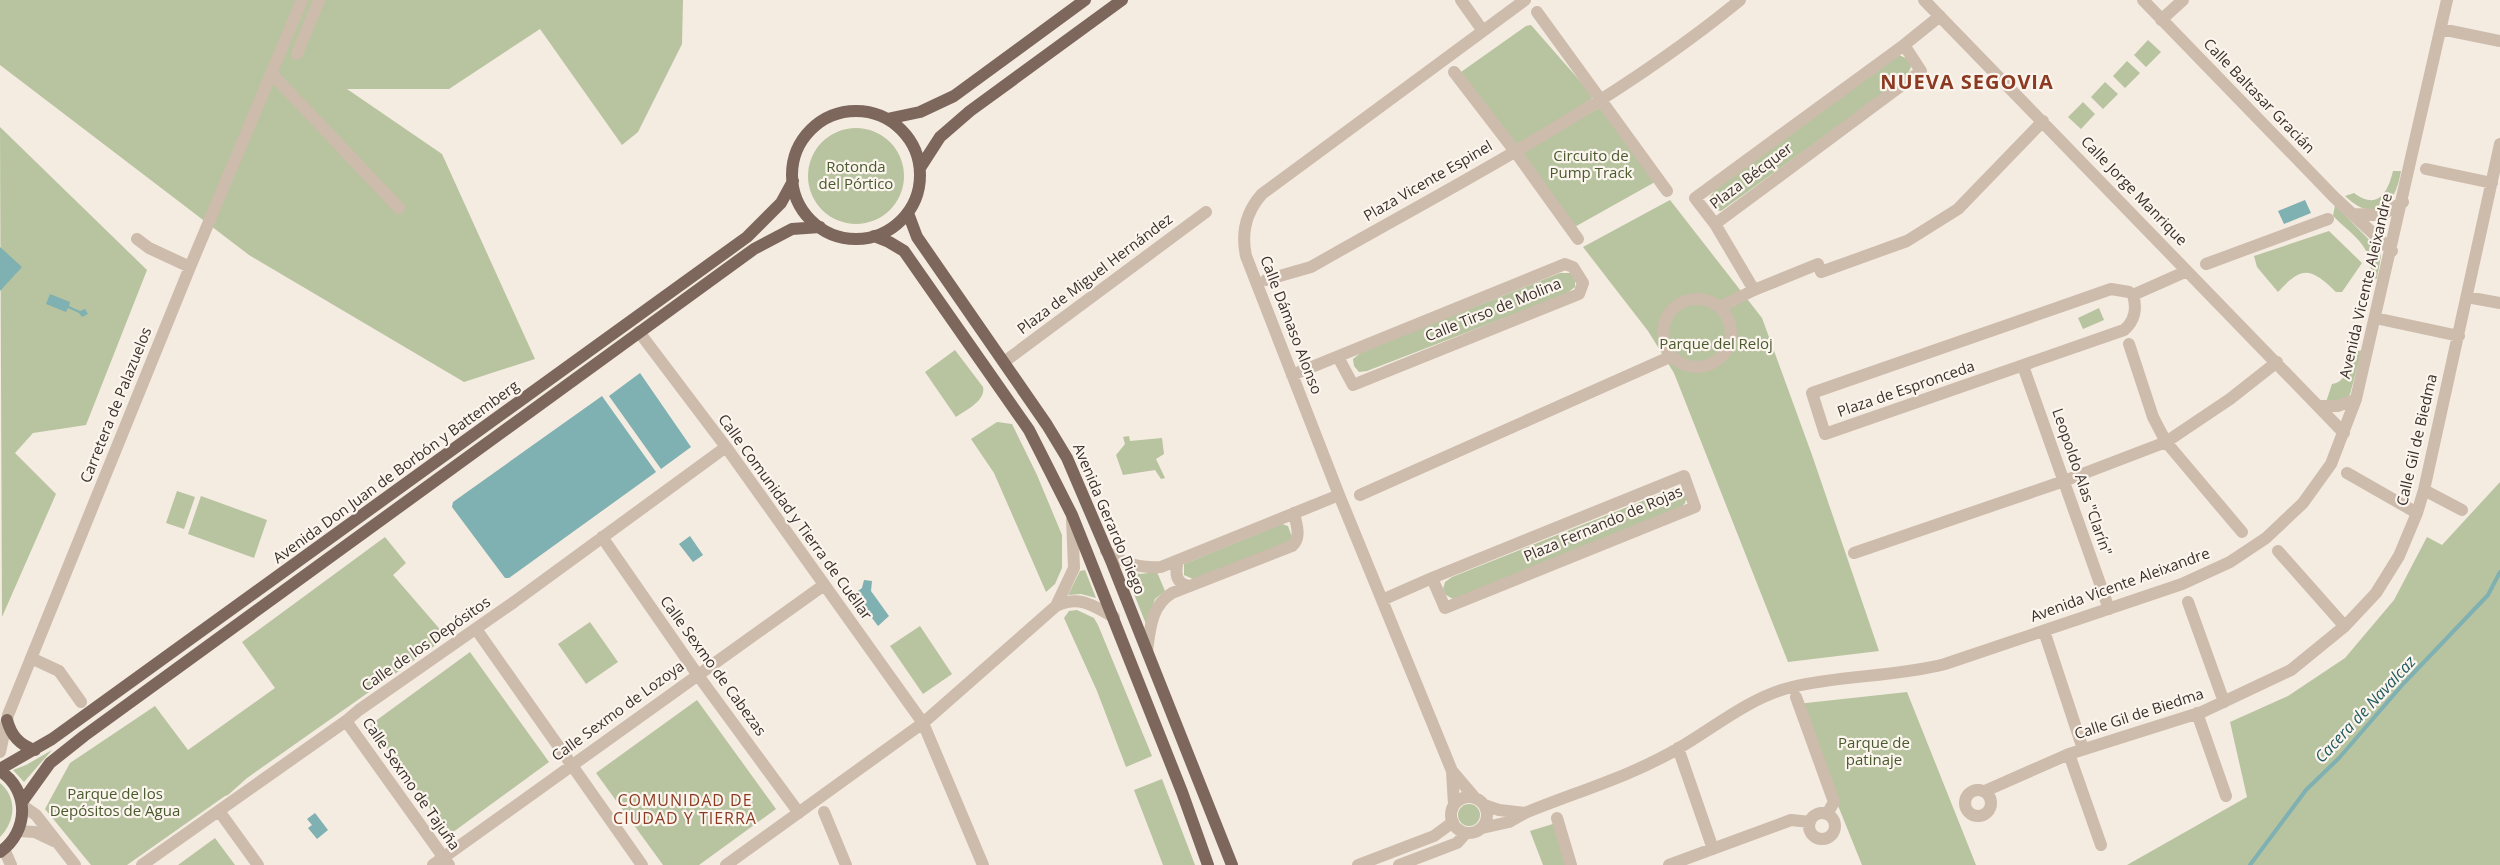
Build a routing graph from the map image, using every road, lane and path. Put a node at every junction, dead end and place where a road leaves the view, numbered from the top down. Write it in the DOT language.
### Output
graph roads {
  1 [pos="302,0"];
  2 [pos="319,0"];
  3 [pos="1085,0"];
  4 [pos="1122,0"];
  5 [pos="1461,0"];
  6 [pos="1525,0"];
  7 [pos="1740,0"];
  8 [pos="1924,0"];
  9 [pos="2143,0"];
  10 [pos="2182,0"];
  11 [pos="2448,0"];
  12 [pos="1537,12"];
  13 [pos="1940,16"];
  14 [pos="2161,20"];
  15 [pos="2441,29"];
  16 [pos="1483,31"];
  17 [pos="2500,42"];
  18 [pos="1904,45"];
  19 [pos="297,54"];
  20 [pos="1454,72"];
  21 [pos="272,73"];
  22 [pos="1601,100"];
  23 [pos="887,119"];
  24 [pos="2043,121"];
  25 [pos="2500,144"];
  26 [pos="1514,150"];
  27 [pos="920,168"];
  28 [pos="2426,169"];
  29 [pos="793,181"];
  30 [pos="2492,183"];
  31 [pos="1667,191"];
  32 [pos="2403,202"];
  33 [pos="399,208"];
  34 [pos="1206,212"];
  35 [pos="908,213"];
  36 [pos="2352,214"];
  37 [pos="2328,219"];
  38 [pos="1715,224"];
  39 [pos="820,227"];
  40 [pos="874,236"];
  41 [pos="138,239"];
  42 [pos="1578,239"];
  43 [pos="2392,251"];
  44 [pos="2206,264"];
  45 [pos="187,266"];
  46 [pos="2187,271"];
  47 [pos="1266,280"];
  48 [pos="1754,290"];
  49 [pos="2133,295"];
  50 [pos="2467,296"];
  51 [pos="2500,303"];
  52 [pos="1720,307"];
  53 [pos="2375,318"];
  54 [pos="639,332"];
  55 [pos="2458,336"];
  56 [pos="2128,344"];
  57 [pos="1672,356"];
  58 [pos="1338,357"];
  59 [pos="1004,362"];
  60 [pos="2277,362"];
  61 [pos="2023,366"];
  62 [pos="1292,375"];
  63 [pos="2356,399"];
  64 [pos="2319,406"];
  65 [pos="2344,434"];
  66 [pos="2166,442"];
  67 [pos="726,447"];
  68 [pos="2347,473"];
  69 [pos="2064,481"];
  70 [pos="2424,490"];
  71 [pos="1339,495"];
  72 [pos="1360,495"];
  73 [pos="2462,510"];
  74 [pos="1294,513"];
  75 [pos="2418,513"];
  76 [pos="1072,515"];
  77 [pos="2242,532"];
  78 [pos="602,537"];
  79 [pos="1106,551"];
  80 [pos="2278,552"];
  81 [pos="1854,554"];
  82 [pos="1178,560"];
  83 [pos="1432,578"];
  84 [pos="824,585"];
  85 [pos="1190,586"];
  86 [pos="1382,600"];
  87 [pos="2188,602"];
  88 [pos="1056,606"];
  89 [pos="2109,609"];
  90 [pos="1114,617"];
  91 [pos="2340,621"];
  92 [pos="476,629"];
  93 [pos="2044,631"];
  94 [pos="1147,651"];
  95 [pos="31,658"];
  96 [pos="697,674"];
  97 [pos="1796,697"];
  98 [pos="79,699"];
  99 [pos="2224,702"];
  100 [pos="2197,713"];
  101 [pos="5,720"];
  102 [pos="346,721"];
  103 [pos="923,723"];
  104 [pos="1678,748"];
  105 [pos="2083,749"];
  106 [pos="35,750"];
  107 [pos="0,752"];
  108 [pos="2069,754"];
  109 [pos="571,765"];
  110 [pos="0,770"];
  111 [pos="1452,771"];
  112 [pos="1984,791"];
  113 [pos="2226,796"];
  114 [pos="1480,802"];
  115 [pos="22,804"];
  116 [pos="1454,805"];
  117 [pos="219,811"];
  118 [pos="799,812"];
  119 [pos="824,812"];
  120 [pos="1525,812"];
  121 [pos="1827,814"];
  122 [pos="1557,818"];
  123 [pos="1453,822"];
  124 [pos="1810,822"];
  125 [pos="1482,828"];
  126 [pos="19,831"];
  127 [pos="1466,833"];
  128 [pos="58,843"];
  129 [pos="2101,845"];
  130 [pos="1713,848"];
  131 [pos="2,850"];
  132 [pos="442,862"];
  133 [pos="11,865"];
  134 [pos="75,865"];
  135 [pos="142,865"];
  136 [pos="258,865"];
  137 [pos="642,865"];
  138 [pos="726,865"];
  139 [pos="846,865"];
  140 [pos="984,865"];
  141 [pos="1208,865"];
  142 [pos="1232,865"];
  143 [pos="1358,865"];
  144 [pos="1399,865"];
  145 [pos="1571,865"];
  146 [pos="1669,865"];
  1 -- 21 [label="street, Carretera de Palazuelos"];
  2 -- 19 [label="street"];
  3 -- 23 [label="main road"];
  4 -- 27 [label="main road"];
  5 -- 16 [label="street"];
  6 -- 16 [label="street, Calle Dámaso Alonso"];
  7 -- 22 [label="street, Plaza Vicente Espinel"];
  8 -- 13 [label="street, Calle Jorge Manrique"];
  9 -- 14 [label="street, Calle Baltasar Gracián"];
  10 -- 14 [label="street"];
  11 -- 15 [label="street, Avenida Vicente Aleixandre"];
  12 -- 22 [label="street"];
  13 -- 18 [label="street, Plaza Bécquer"];
  13 -- 24 [label="street, Calle Jorge Manrique"];
  14 -- 36 [label="street, Calle Baltasar Gracián"];
  15 -- 17 [label="street"];
  15 -- 32 [label="street, Avenida Vicente Aleixandre"];
  16 -- 62 [label="street, Calle Dámaso Alonso"];
  18 -- 38 [label="street, Plaza Bécquer"];
  18 -- 38 [label="street, Plaza Bécquer"];
  20 -- 26 [label="street"];
  21 -- 33 [label="street"];
  21 -- 45 [label="street, Carretera de Palazuelos"];
  22 -- 26 [label="street, Plaza Vicente Espinel"];
  22 -- 31 [label="street"];
  23 -- 27 [label="main road"];
  23 -- 29 [label="main road"];
  24 -- 46 [label="street, Calle Jorge Manrique"];
  24 -- 48 [label="street"];
  25 -- 30 [label="street, Calle Gil de Biedma"];
  26 -- 42 [label="street"];
  26 -- 47 [label="street, Plaza Vicente Espinel"];
  27 -- 35 [label="main road"];
  28 -- 30 [label="street"];
  29 -- 39 [label="main road"];
  29 -- 106 [label="main road, Avenida Don Juan de Borbón y Battemberg"];
  30 -- 50 [label="street, Calle Gil de Biedma"];
  32 -- 36 [label="street"];
  32 -- 43 [label="street, Avenida Vicente Aleixandre"];
  34 -- 59 [label="street, Plaza de Miguel Hernández"];
  35 -- 40 [label="main road"];
  35 -- 59 [label="main road, Avenida Gerardo Diego"];
  36 -- 43 [label="street, Calle Baltasar Gracián"];
  37 -- 44 [label="street"];
  38 -- 48 [label="street"];
  39 -- 40 [label="main road"];
  39 -- 54 [label="main road, Avenida Don Juan de Borbón y Battemberg"];
  40 -- 76 [label="main road"];
  41 -- 45 [label="street"];
  43 -- 53 [label="street, Avenida Vicente Aleixandre"];
  45 -- 95 [label="street, Carretera de Palazuelos"];
  46 -- 49 [label="street"];
  46 -- 60 [label="street, Calle Jorge Manrique"];
  48 -- 52 [label="street"];
  49 -- 61 [label="street, Plaza de Espronceda"];
  49 -- 61 [label="street, Plaza de Espronceda"];
  50 -- 51 [label="street"];
  50 -- 55 [label="street, Calle Gil de Biedma"];
  52 -- 57 [label="street"];
  52 -- 57 [label="street"];
  53 -- 55 [label="street"];
  53 -- 63 [label="street, Avenida Vicente Aleixandre"];
  54 -- 67 [label="street, Calle Comunidad y Tierra de Cuéllar"];
  54 -- 115 [label="main road, Avenida Don Juan de Borbón y Battemberg"];
  55 -- 70 [label="street, Calle Gil de Biedma"];
  56 -- 66 [label="street"];
  57 -- 72 [label="street"];
  58 -- 58 [label="street, Calle Tirso de Molina"];
  58 -- 62 [label="street, Calle Tirso de Molina"];
  59 -- 79 [label="main road, Avenida Gerardo Diego"];
  60 -- 64 [label="street, Calle Jorge Manrique"];
  60 -- 66 [label="street"];
  61 -- 69 [label="street, Leopoldo Alas \"Clarín\""];
  62 -- 71 [label="street, Calle Dámaso Alonso"];
  63 -- 64 [label="street"];
  63 -- 65 [label="street, Avenida Vicente Aleixandre"];
  64 -- 65 [label="street, Calle Jorge Manrique"];
  65 -- 89 [label="street, Avenida Vicente Aleixandre"];
  66 -- 69 [label="street"];
  66 -- 77 [label="street"];
  67 -- 78 [label="street, Calle de los Depósitos"];
  67 -- 84 [label="street, Calle Comunidad y Tierra de Cuéllar"];
  68 -- 75 [label="street"];
  69 -- 81 [label="street"];
  69 -- 89 [label="street, Leopoldo Alas \"Clarín\""];
  70 -- 73 [label="street"];
  70 -- 75 [label="street, Calle Gil de Biedma"];
  71 -- 74 [label="street"];
  71 -- 86 [label="street, Calle Dámaso Alonso"];
  74 -- 82 [label="street"];
  74 -- 85 [label="street"];
  75 -- 99 [label="street, Calle Gil de Biedma"];
  76 -- 88 [label="street"];
  76 -- 90 [label="main road"];
  78 -- 92 [label="street, Calle de los Depósitos"];
  78 -- 96 [label="street, Calle Sexmo de Cabezas"];
  79 -- 82 [label="street"];
  79 -- 94 [label="main road, Avenida Gerardo Diego"];
  80 -- 91 [label="street"];
  82 -- 85 [label="street"];
  83 -- 83 [label="street, Plaza Fernando de Rojas"];
  83 -- 86 [label="street, Plaza Fernando de Rojas"];
  84 -- 96 [label="street, Calle Sexmo de Lozoya"];
  84 -- 103 [label="street, Calle Comunidad y Tierra de Cuéllar"];
  85 -- 94 [label="street"];
  86 -- 111 [label="street, Calle Dámaso Alonso"];
  87 -- 99 [label="street"];
  88 -- 90 [label="street"];
  88 -- 103 [label="street"];
  89 -- 93 [label="street, Avenida Vicente Aleixandre"];
  90 -- 141 [label="main road"];
  92 -- 102 [label="street, Calle de los Depósitos"];
  92 -- 109 [label="street"];
  93 -- 104 [label="street, Avenida Vicente Aleixandre"];
  93 -- 105 [label="street"];
  94 -- 142 [label="main road, Avenida Gerardo Diego"];
  95 -- 98 [label="street"];
  95 -- 101 [label="street, Carretera de Palazuelos"];
  96 -- 109 [label="street, Calle Sexmo de Lozoya"];
  96 -- 118 [label="street, Calle Sexmo de Cabezas"];
  97 -- 121 [label="street"];
  99 -- 100 [label="street, Calle Gil de Biedma"];
  100 -- 105 [label="street, Calle Gil de Biedma"];
  100 -- 113 [label="street"];
  101 -- 106 [label="main road"];
  101 -- 107 [label="street, Carretera de Palazuelos"];
  102 -- 117 [label="street, Calle de los Depósitos"];
  102 -- 132 [label="street, Calle Sexmo de Tajuña"];
  103 -- 118 [label="street"];
  103 -- 140 [label="street, Calle Comunidad y Tierra de Cuéllar"];
  104 -- 120 [label="street, Avenida Vicente Aleixandre"];
  104 -- 130 [label="street"];
  105 -- 108 [label="street, Calle Gil de Biedma"];
  106 -- 110 [label="main road, Avenida Don Juan de Borbón y Battemberg"];
  108 -- 112 [label="street, Calle Gil de Biedma"];
  108 -- 129 [label="street"];
  109 -- 132 [label="street, Calle Sexmo de Lozoya"];
  109 -- 137 [label="street"];
  110 -- 115 [label="main road"];
  111 -- 114 [label="street, Calle Dámaso Alonso"];
  111 -- 116 [label="street, Calle Dámaso Alonso"];
  114 -- 116 [label="street"];
  114 -- 120 [label="street, Avenida Vicente Aleixandre"];
  114 -- 125 [label="street"];
  115 -- 126 [label="main road"];
  115 -- 128 [label="street"];
  116 -- 123 [label="street"];
  117 -- 135 [label="street, Calle de los Depósitos"];
  117 -- 136 [label="street"];
  118 -- 138 [label="street"];
  119 -- 139 [label="street"];
  120 -- 125 [label="street, Avenida Vicente Aleixandre"];
  121 -- 124 [label="street"];
  121 -- 124 [label="street"];
  122 -- 145 [label="street"];
  123 -- 127 [label="street"];
  123 -- 143 [label="street"];
  124 -- 130 [label="street"];
  125 -- 127 [label="street"];
  126 -- 128 [label="street"];
  126 -- 131 [label="main road"];
  127 -- 144 [label="street"];
  128 -- 134 [label="street"];
  130 -- 146 [label="street"];
  131 -- 133 [label="street"];
}
